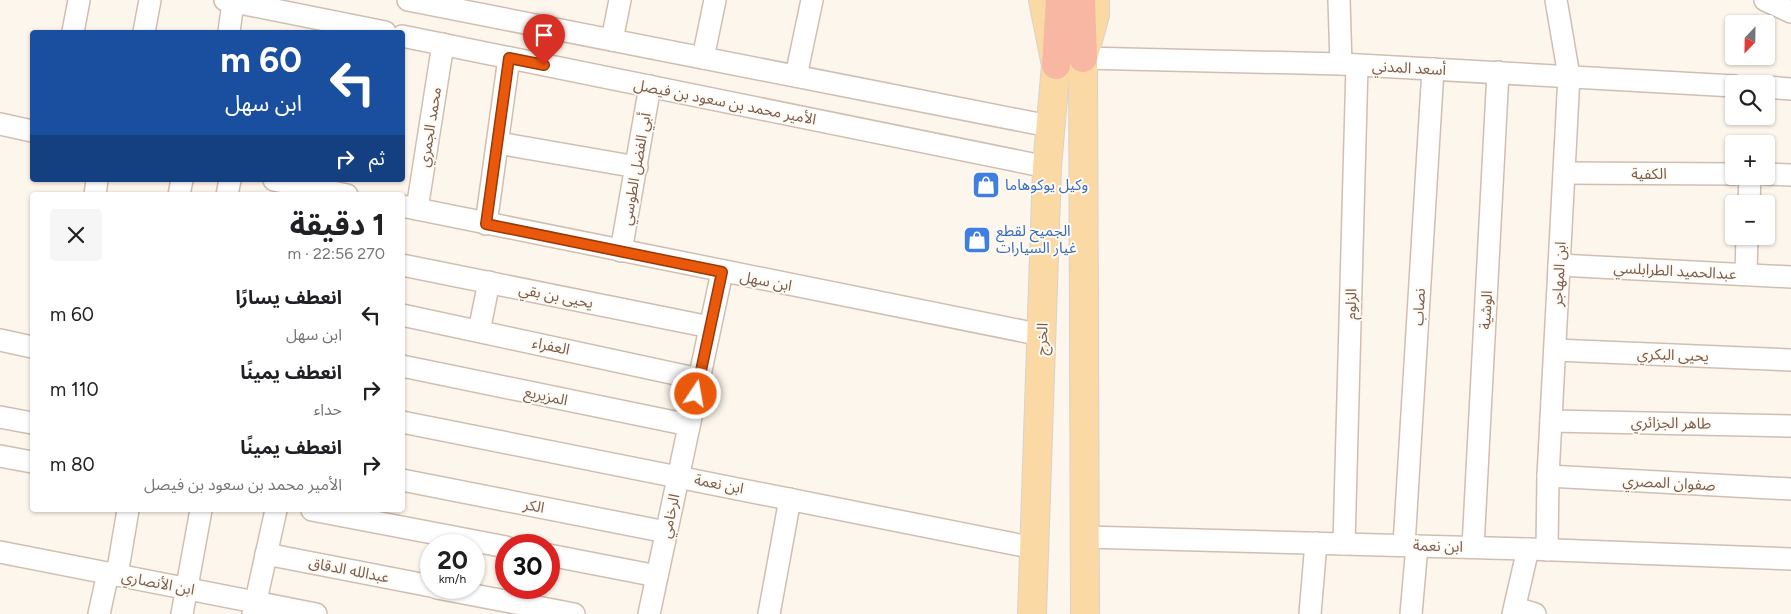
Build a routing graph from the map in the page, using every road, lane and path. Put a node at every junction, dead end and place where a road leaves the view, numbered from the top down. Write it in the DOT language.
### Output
graph roads {
  1 [pos="79,0"];
  2 [pos="150,0"];
  3 [pos="408,0"];
  4 [pos="620,0"];
  5 [pos="715,0"];
  6 [pos="812,0"];
  7 [pos="1043,0"];
  8 [pos="1060,0"];
  9 [pos="1081,0"];
  10 [pos="1095,0"];
  11 [pos="1340,0"];
  12 [pos="1556,0"];
  13 [pos="1765,0"];
  14 [pos="229,1"];
  15 [pos="440,3"];
  16 [pos="1791,12"];
  17 [pos="73,30"];
  18 [pos="144,30"];
  19 [pos="229,30"];
  20 [pos="368,30"];
  21 [pos="405,37"];
  22 [pos="612,40"];
  23 [pos="443,44"];
  24 [pos="509,58"];
  25 [pos="703,58"];
  26 [pos="1083,58"];
  27 [pos="1349,64"];
  28 [pos="1056,65"];
  29 [pos="1433,69"];
  30 [pos="1498,72"];
  31 [pos="796,76"];
  32 [pos="1569,76"];
  33 [pos="1725,85"];
  34 [pos="650,86"];
  35 [pos="1775,88"];
  36 [pos="1791,89"];
  37 [pos="0,124"];
  38 [pos="1049,126"];
  39 [pos="30,131"];
  40 [pos="498,143"];
  41 [pos="637,167"];
  42 [pos="1047,167"];
  43 [pos="1564,173"];
  44 [pos="1725,174"];
  45 [pos="1775,174"];
  46 [pos="1791,175"];
  47 [pos="284,182"];
  48 [pos="332,192"];
  49 [pos="410,208"];
  50 [pos="486,224"];
  51 [pos="1748,245"];
  52 [pos="620,251"];
  53 [pos="1559,265"];
  54 [pos="405,266"];
  55 [pos="722,272"];
  56 [pos="1746,274"];
  57 [pos="1791,277"];
  58 [pos="489,282"];
  59 [pos="405,316"];
  60 [pos="710,327"];
  61 [pos="479,331"];
  62 [pos="1042,335"];
  63 [pos="0,340"];
  64 [pos="30,347"];
  65 [pos="1555,350"];
  66 [pos="1791,360"];
  67 [pos="405,367"];
  68 [pos="699,379"];
  69 [pos="0,417"];
  70 [pos="1551,421"];
  71 [pos="405,423"];
  72 [pos="30,424"];
  73 [pos="689,425"];
  74 [pos="1791,426"];
  75 [pos="0,456"];
  76 [pos="30,462"];
  77 [pos="678,476"];
  78 [pos="1548,476"];
  79 [pos="405,481"];
  80 [pos="1791,489"];
  81 [pos="790,498"];
  82 [pos="128,512"];
  83 [pos="201,512"];
  84 [pos="276,512"];
  85 [pos="322,512"];
  86 [pos="666,532"];
  87 [pos="1086,537"];
  88 [pos="1316,543"];
  89 [pos="1344,544"];
  90 [pos="495,545"];
  91 [pos="1411,546"];
  92 [pos="1473,547"];
  93 [pos="1034,548"];
  94 [pos="1537,549"];
  95 [pos="0,552"];
  96 [pos="266,554"];
  97 [pos="560,558"];
  98 [pos="1791,559"];
  99 [pos="112,574"];
  100 [pos="657,576"];
  101 [pos="420,584"];
  102 [pos="186,588"];
  103 [pos="485,597"];
  104 [pos="254,608"];
  105 [pos="1521,612"];
  106 [pos="99,614"];
  107 [pos="182,614"];
  108 [pos="316,614"];
  109 [pos="574,614"];
  110 [pos="649,614"];
  111 [pos="769,614"];
  112 [pos="1032,614"];
  113 [pos="1086,614"];
  114 [pos="1310,614"];
  115 [pos="1411,614"];
  1 -- 17 [label="street"];
  2 -- 18 [label="street"];
  3 -- 15 [label="street"];
  4 -- 22 [label="street"];
  5 -- 25 [label="street"];
  6 -- 31 [label="street"];
  7 -- 28 [label="main road, الخرج"];
  8 -- 28 [label="highway"];
  9 -- 26 [label="highway"];
  10 -- 26 [label="main road"];
  11 -- 27 [label="street, الزلوم"];
  12 -- 32 [label="street, ابن المهاجر"];
  13 -- 16 [label="street"];
  14 -- 19 [label="street"];
  14 -- 20 [label="street"];
  15 -- 22 [label="street"];
  21 -- 23 [label="street, الأمير محمد بن سعود بن فيصل"];
  22 -- 25 [label="street"];
  23 -- 24 [label="street, الأمير محمد بن سعود بن فيصل"];
  23 -- 49 [label="street, محمد الجمري"];
  24 -- 34 [label="street, الأمير محمد بن سعود بن فيصل"];
  24 -- 40 [label="street"];
  25 -- 31 [label="street"];
  26 -- 27 [label="street, أسعد المدني"];
  26 -- 87 [label="main road"];
  27 -- 29 [label="street, أسعد المدني"];
  27 -- 89 [label="street, الزلوم"];
  28 -- 38 [label="main road, الخرج"];
  29 -- 30 [label="street, أسعد المدني"];
  29 -- 91 [label="street, نصاب"];
  30 -- 32 [label="street, أسعد المدني"];
  30 -- 92 [label="street, الوشية"];
  31 -- 38 [label="street"];
  32 -- 33 [label="street, أسعد المدني"];
  32 -- 43 [label="street, ابن المهاجر"];
  34 -- 41 [label="street, أبي الفضل الطوسي"];
  34 -- 42 [label="street, الأمير محمد بن سعود بن فيصل"];
  35 -- 36 [label="street"];
  37 -- 39 [label="street"];
  38 -- 42 [label="main road, الخرج"];
  40 -- 41 [label="street"];
  40 -- 50 [label="street"];
  41 -- 52 [label="street, أبي الفضل الطوسي"];
  42 -- 62 [label="main road, الخرج"];
  43 -- 44 [label="street, الكفية"];
  43 -- 53 [label="street, ابن المهاجر"];
  45 -- 46 [label="street"];
  47 -- 48 [label="street"];
  49 -- 50 [label="street, ابن سهل"];
  50 -- 52 [label="street, ابن سهل"];
  51 -- 56 [label="street"];
  52 -- 55 [label="street, ابن سهل"];
  53 -- 56 [label="street, عبدالحميد الطرابلسي"];
  53 -- 65 [label="street, ابن المهاجر"];
  54 -- 58 [label="street, يحيى بن بقي"];
  55 -- 60 [label="street, الرخامي"];
  55 -- 62 [label="street, ابن سهل"];
  56 -- 57 [label="street, عبدالحميد الطرابلسي"];
  58 -- 60 [label="street, يحيى بن بقي"];
  58 -- 61 [label="street"];
  59 -- 61 [label="street, العفراء"];
  60 -- 68 [label="street, الرخامي"];
  61 -- 68 [label="street, العفراء"];
  62 -- 93 [label="main road, الخرج"];
  63 -- 64 [label="street"];
  65 -- 66 [label="street, يحيى البكري"];
  65 -- 70 [label="street, ابن المهاجر"];
  67 -- 73 [label="street, المزيريع"];
  68 -- 73 [label="street, الرخامي"];
  69 -- 72 [label="street"];
  70 -- 74 [label="street, طاهر الجزائري"];
  70 -- 78 [label="street, ابن المهاجر"];
  71 -- 77 [label="street, ابن نعمة"];
  73 -- 77 [label="street, الرخامي"];
  75 -- 76 [label="street"];
  77 -- 81 [label="street, ابن نعمة"];
  77 -- 86 [label="street, الرخامي"];
  78 -- 80 [label="street, صفوان المصري"];
  78 -- 94 [label="street, ابن المهاجر"];
  79 -- 86 [label="street, الكر"];
  81 -- 93 [label="street, ابن نعمة"];
  81 -- 111 [label="street"];
  82 -- 99 [label="street"];
  83 -- 102 [label="street"];
  84 -- 96 [label="street"];
  85 -- 90 [label="street"];
  86 -- 100 [label="street, الرخامي"];
  87 -- 88 [label="street, ابن نعمة"];
  87 -- 113 [label="main road"];
  88 -- 89 [label="street, ابن نعمة"];
  88 -- 114 [label="street"];
  89 -- 91 [label="street, ابن نعمة"];
  91 -- 92 [label="street, ابن نعمة"];
  91 -- 115 [label="street, نصاب"];
  92 -- 94 [label="street, ابن نعمة"];
  93 -- 112 [label="main road, الخرج"];
  94 -- 98 [label="street, ابن نعمة"];
  94 -- 105 [label="street, ابن المهاجر"];
  95 -- 99 [label="street, ابن الأنصاري"];
  96 -- 101 [label="street, عبدالله الدقاق"];
  96 -- 104 [label="street"];
  97 -- 100 [label="street"];
  99 -- 102 [label="street, ابن الأنصاري"];
  99 -- 106 [label="street"];
  100 -- 110 [label="street, الرخامي"];
  102 -- 104 [label="street, ابن الأنصاري"];
  102 -- 107 [label="street"];
  103 -- 109 [label="street"];
  104 -- 108 [label="street, ابن الأنصاري"];
}
